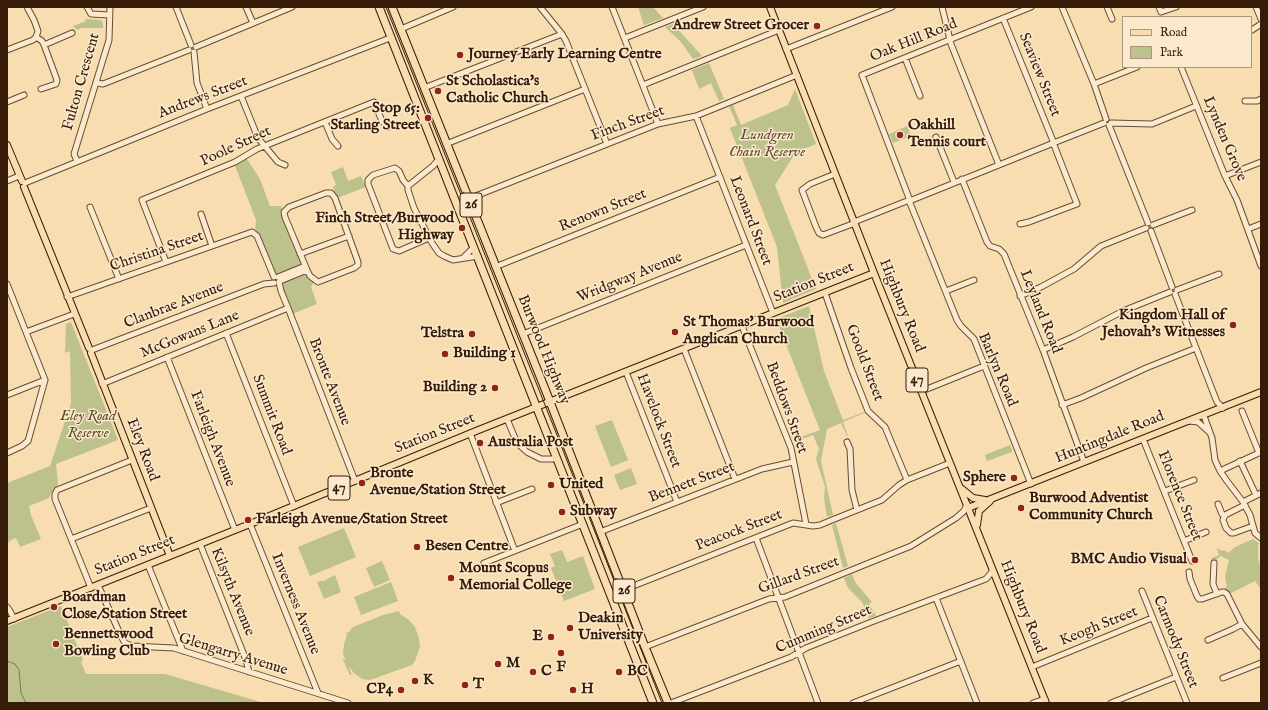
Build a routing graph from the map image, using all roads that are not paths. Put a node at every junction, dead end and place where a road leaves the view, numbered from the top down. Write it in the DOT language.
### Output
graph roads {
  1 [pos="27,7"];
  2 [pos="87,7"];
  3 [pos="110,7"];
  4 [pos="176,7"];
  5 [pos="246,7"];
  6 [pos="292,7"];
  7 [pos="379,7"];
  8 [pos="392,7"];
  9 [pos="453,7"];
  10 [pos="540,7"];
  11 [pos="612,7"];
  12 [pos="703,7"];
  13 [pos="770,7"];
  14 [pos="892,7"];
  15 [pos="942,7"];
  16 [pos="1031,7"];
  17 [pos="1062,7"];
  18 [pos="1108,7"];
  19 [pos="1176,7"];
  20 [pos="1256,7"];
  21 [pos="1160,10"];
  22 [pos="109,15"];
  23 [pos="1261,17"];
  24 [pos="1003,18"];
  25 [pos="1112,19"];
  26 [pos="253,23"];
  27 [pos="1261,24"];
  28 [pos="1261,28"];
  29 [pos="400,29"];
  30 [pos="779,30"];
  31 [pos="1252,30"];
  32 [pos="72,33"];
  33 [pos="562,34"];
  34 [pos="36,37"];
  35 [pos="390,38"];
  36 [pos="625,38"];
  37 [pos="950,40"];
  38 [pos="44,45"];
  39 [pos="192,48"];
  40 [pos="786,49"];
  41 [pos="7,50"];
  42 [pos="905,58"];
  43 [pos="1134,68"];
  44 [pos="1181,68"];
  45 [pos="797,75"];
  46 [pos="97,83"];
  47 [pos="1094,84"];
  48 [pos="643,85"];
  49 [pos="424,88"];
  50 [pos="41,89"];
  51 [pos="584,89"];
  52 [pos="24,95"];
  53 [pos="241,96"];
  54 [pos="920,96"];
  55 [pos="1261,99"];
  56 [pos="1245,101"];
  57 [pos="7,102"];
  58 [pos="1196,106"];
  59 [pos="207,109"];
  60 [pos="696,116"];
  61 [pos="325,122"];
  62 [pos="1107,123"];
  63 [pos="658,124"];
  64 [pos="388,127"];
  65 [pos="936,137"];
  66 [pos="1053,143"];
  67 [pos="446,144"];
  68 [pos="607,144"];
  69 [pos="7,145"];
  70 [pos="264,146"];
  71 [pos="338,146"];
  72 [pos="439,159"];
  73 [pos="77,161"];
  74 [pos="1261,162"];
  75 [pos="285,165"];
  76 [pos="999,165"];
  77 [pos="443,169"];
  78 [pos="426,172"];
  79 [pos="835,174"];
  80 [pos="1225,176"];
  81 [pos="720,177"];
  82 [pos="962,179"];
  83 [pos="7,181"];
  84 [pos="23,181"];
  85 [pos="954,182"];
  86 [pos="408,186"];
  87 [pos="468,199"];
  88 [pos="909,200"];
  89 [pos="90,207"];
  90 [pos="1192,210"];
  91 [pos="201,214"];
  92 [pos="855,223"];
  93 [pos="1020,224"];
  94 [pos="1261,224"];
  95 [pos="1149,227"];
  96 [pos="1248,229"];
  97 [pos="255,233"];
  98 [pos="349,236"];
  99 [pos="429,238"];
  100 [pos="746,244"];
  101 [pos="212,246"];
  102 [pos="474,247"];
  103 [pos="300,254"];
  104 [pos="478,256"];
  105 [pos="462,258"];
  106 [pos="166,262"];
  107 [pos="1261,266"];
  108 [pos="495,267"];
  109 [pos="306,268"];
  110 [pos="874,273"];
  111 [pos="1219,274"];
  112 [pos="119,279"];
  113 [pos="276,280"];
  114 [pos="974,280"];
  115 [pos="7,284"];
  116 [pos="946,291"];
  117 [pos="1174,291"];
  118 [pos="825,293"];
  119 [pos="1020,296"];
  120 [pos="68,297"];
  121 [pos="288,308"];
  122 [pos="514,311"];
  123 [pos="773,313"];
  124 [pos="74,314"];
  125 [pos="503,321"];
  126 [pos="742,326"];
  127 [pos="26,332"];
  128 [pos="226,333"];
  129 [pos="523,334"];
  130 [pos="1196,348"];
  131 [pos="684,349"];
  132 [pos="1042,350"];
  133 [pos="91,351"];
  134 [pos="167,357"];
  135 [pos="984,366"];
  136 [pos="626,372"];
  137 [pos="45,380"];
  138 [pos="102,384"];
  139 [pos="922,391"];
  140 [pos="1261,392"];
  141 [pos="7,395"];
  142 [pos="550,402"];
  143 [pos="1062,405"];
  144 [pos="537,407"];
  145 [pos="1223,408"];
  146 [pos="1241,411"];
  147 [pos="1204,416"];
  148 [pos="507,419"];
  149 [pos="1189,421"];
  150 [pos="1210,433"];
  151 [pos="470,434"];
  152 [pos="1143,439"];
  153 [pos="847,442"];
  154 [pos="1260,452"];
  155 [pos="7,453"];
  156 [pos="557,458"];
  157 [pos="132,460"];
  158 [pos="1240,461"];
  159 [pos="794,462"];
  160 [pos="1084,462"];
  161 [pos="950,463"];
  162 [pos="1220,471"];
  163 [pos="735,479"];
  164 [pos="907,480"];
  165 [pos="1194,480"];
  166 [pos="355,481"];
  167 [pos="1031,484"];
  168 [pos="582,486"];
  169 [pos="959,486"];
  170 [pos="532,489"];
  171 [pos="1165,491"];
  172 [pos="1258,494"];
  173 [pos="572,495"];
  174 [pos="996,497"];
  175 [pos="677,502"];
  176 [pos="496,503"];
  177 [pos="1218,504"];
  178 [pos="1244,504"];
  179 [pos="294,506"];
  180 [pos="968,506"];
  181 [pos="151,508"];
  182 [pos="857,510"];
  183 [pos="972,515"];
  184 [pos="1224,516"];
  185 [pos="956,518"];
  186 [pos="250,524"];
  187 [pos="583,524"];
  188 [pos="806,524"];
  189 [pos="1253,526"];
  190 [pos="976,527"];
  191 [pos="234,530"];
  192 [pos="600,532"];
  193 [pos="1206,532"];
  194 [pos="756,538"];
  195 [pos="1261,538"];
  196 [pos="71,539"];
  197 [pos="1184,541"];
  198 [pos="200,544"];
  199 [pos="515,551"];
  200 [pos="170,556"];
  201 [pos="1192,562"];
  202 [pos="484,563"];
  203 [pos="1214,563"];
  204 [pos="148,565"];
  205 [pos="992,568"];
  206 [pos="1190,572"];
  207 [pos="986,579"];
  208 [pos="998,583"];
  209 [pos="98,585"];
  210 [pos="91,588"];
  211 [pos="623,590"];
  212 [pos="1142,591"];
  213 [pos="1217,594"];
  214 [pos="778,598"];
  215 [pos="936,598"];
  216 [pos="7,607"];
  217 [pos="1152,618"];
  218 [pos="14,619"];
  219 [pos="7,622"];
  220 [pos="1242,624"];
  221 [pos="1208,640"];
  222 [pos="645,647"];
  223 [pos="1261,647"];
  224 [pos="183,651"];
  225 [pos="798,652"];
  226 [pos="961,661"];
  227 [pos="1261,663"];
  228 [pos="1032,666"];
  229 [pos="249,672"];
  230 [pos="1176,677"];
  231 [pos="1224,678"];
  232 [pos="318,693"];
  233 [pos="1045,701"];
  234 [pos="857,702"];
  235 [pos="348,703"];
  236 [pos="653,703"];
  237 [pos="668,703"];
  238 [pos="671,703"];
  239 [pos="818,703"];
  240 [pos="977,703"];
  241 [pos="1033,703"];
  242 [pos="1111,703"];
  243 [pos="1186,703"];
  1 -- 34 [label="street"];
  2 -- 22 [label="street"];
  3 -- 22 [label="street, Fulton Crescent"];
  4 -- 39 [label="street"];
  5 -- 26 [label="street"];
  6 -- 26 [label="street"];
  7 -- 35 [label="highway, Burwood Highway / 26"];
  8 -- 29 [label="highway, Burwood Highway / 26"];
  9 -- 29 [label="street"];
  10 -- 33 [label="street"];
  11 -- 36 [label="street"];
  12 -- 36 [label="street"];
  13 -- 30 [label="main road, Highbury Road"];
  14 -- 40 [label="street"];
  15 -- 37 [label="street"];
  16 -- 24 [label="street, Oak Hill Road"];
  17 -- 47 [label="street"];
  18 -- 25 [label="street"];
  19 -- 21 [label="street"];
  20 -- 23 [label="street"];
  22 -- 46 [label="street, Fulton Crescent"];
  24 -- 37 [label="street, Oak Hill Road"];
  24 -- 66 [label="street, Seaview Street"];
  26 -- 39 [label="street"];
  27 -- 31 [label="street"];
  28 -- 31 [label="street"];
  29 -- 49 [label="highway, Burwood Highway / 26"];
  30 -- 40 [label="main road, Highbury Road"];
  30 -- 48 [label="street"];
  32 -- 38 [label="street"];
  33 -- 49 [label="street"];
  33 -- 51 [label="street"];
  34 -- 38 [label="street"];
  34 -- 41 [label="street"];
  35 -- 53 [label="street, Andrews Street"];
  35 -- 72 [label="highway, Burwood Highway / 26"];
  36 -- 48 [label="street"];
  37 -- 42 [label="street, Oak Hill Road"];
  37 -- 76 [label="street"];
  38 -- 50 [label="street"];
  39 -- 46 [label="street"];
  39 -- 59 [label="street"];
  40 -- 45 [label="main road, Highbury Road"];
  42 -- 54 [label="street"];
  42 -- 88 [label="street, Oak Hill Road"];
  43 -- 47 [label="street"];
  44 -- 58 [label="street, Lynden Grove"];
  45 -- 60 [label="street, Finch Street"];
  45 -- 79 [label="main road, Highbury Road"];
  46 -- 73 [label="street, Fulton Crescent"];
  47 -- 62 [label="street"];
  48 -- 63 [label="street"];
  49 -- 67 [label="highway, Burwood Highway / 26"];
  51 -- 67 [label="street"];
  51 -- 68 [label="street"];
  52 -- 57 [label="street"];
  53 -- 59 [label="street, Andrews Street"];
  53 -- 70 [label="street"];
  55 -- 56 [label="street"];
  58 -- 62 [label="street"];
  58 -- 80 [label="street, Lynden Grove"];
  59 -- 73 [label="street, Andrews Street"];
  60 -- 63 [label="street, Finch Street"];
  60 -- 81 [label="street, Leonard Street"];
  61 -- 64 [label="street, Poole Street"];
  61 -- 70 [label="street, Poole Street"];
  61 -- 71 [label="street"];
  62 -- 66 [label="street"];
  62 -- 95 [label="street"];
  63 -- 68 [label="street, Finch Street"];
  65 -- 85 [label="street"];
  66 -- 76 [label="street"];
  66 -- 93 [label="street, Seaview Street"];
  67 -- 87 [label="highway, Burwood Highway / 26"];
  68 -- 87 [label="street, Finch Street"];
  69 -- 84 [label="main road, Eley Road"];
  70 -- 75 [label="street"];
  70 -- 106 [label="street, Poole Street"];
  72 -- 77 [label="highway, Burwood Highway / 26"];
  72 -- 78 [label="street"];
  73 -- 84 [label="street, Andrews Street"];
  74 -- 80 [label="street"];
  76 -- 82 [label="street"];
  77 -- 78 [label="street"];
  77 -- 102 [label="highway, Burwood Highway / 26"];
  78 -- 86 [label="street"];
  79 -- 92 [label="main road, Highbury Road"];
  79 -- 92 [label="street"];
  80 -- 96 [label="street, Lynden Grove"];
  81 -- 100 [label="street, Leonard Street"];
  81 -- 108 [label="street, Renown Street"];
  82 -- 85 [label="street"];
  82 -- 119 [label="street, Leyland Road"];
  83 -- 84 [label="street, Andrews Street"];
  84 -- 120 [label="main road, Eley Road"];
  85 -- 88 [label="street"];
  86 -- 99 [label="street"];
  86 -- 99 [label="street"];
  87 -- 108 [label="highway, Burwood Highway / 26"];
  88 -- 92 [label="street"];
  88 -- 116 [label="street, Barlyn Road"];
  89 -- 112 [label="street"];
  90 -- 95 [label="street"];
  91 -- 101 [label="street"];
  92 -- 110 [label="main road, Highbury Road"];
  94 -- 96 [label="street"];
  95 -- 117 [label="street"];
  95 -- 119 [label="street"];
  96 -- 107 [label="street, Lynden Grove"];
  97 -- 101 [label="street, Christina Street"];
  97 -- 113 [label="street, Bronte Avenue"];
  98 -- 103 [label="street"];
  98 -- 103 [label="street"];
  98 -- 109 [label="street"];
  99 -- 105 [label="street"];
  100 -- 123 [label="street, Leonard Street"];
  100 -- 129 [label="street, Wridgway Avenue"];
  101 -- 106 [label="street, Christina Street"];
  102 -- 104 [label="highway, Burwood Highway / 26"];
  102 -- 105 [label="street"];
  103 -- 109 [label="street"];
  104 -- 105 [label="street"];
  104 -- 125 [label="highway, Burwood Highway / 26"];
  106 -- 112 [label="street, Christina Street"];
  108 -- 122 [label="highway, Burwood Highway / 26"];
  109 -- 113 [label="street, Clanbrae Avenue"];
  110 -- 118 [label="main road, Station Street / 47"];
  110 -- 139 [label="main road, Highbury Road / 47"];
  111 -- 117 [label="street"];
  112 -- 120 [label="street, Christina Street"];
  113 -- 121 [label="street, Bronte Avenue"];
  113 -- 133 [label="street, Clanbrae Avenue"];
  114 -- 116 [label="street"];
  115 -- 127 [label="street"];
  116 -- 135 [label="street, Barlyn Road"];
  117 -- 130 [label="street"];
  117 -- 132 [label="street"];
  118 -- 123 [label="main road, Station Street / 47"];
  118 -- 164 [label="street, Goold Street"];
  119 -- 132 [label="street, Leyland Road"];
  120 -- 124 [label="main road, Eley Road"];
  121 -- 128 [label="street, McGowans Lane"];
  121 -- 166 [label="street, Bronte Avenue"];
  122 -- 125 [label="highway"];
  122 -- 129 [label="highway, Burwood Highway / 26"];
  123 -- 126 [label="main road, Station Street / 47"];
  124 -- 127 [label="street"];
  124 -- 133 [label="main road, Eley Road"];
  125 -- 144 [label="highway, Burwood Highway / 26"];
  126 -- 131 [label="main road, Station Street / 47"];
  126 -- 159 [label="street, Beddows Street"];
  127 -- 137 [label="street"];
  128 -- 134 [label="street, McGowans Lane"];
  128 -- 179 [label="street, Summit Road"];
  129 -- 142 [label="highway, Burwood Highway / 26"];
  130 -- 143 [label="street"];
  130 -- 145 [label="street"];
  131 -- 136 [label="main road, Station Street / 47"];
  131 -- 163 [label="street"];
  132 -- 143 [label="street, Leyland Road"];
  133 -- 138 [label="main road, Eley Road"];
  134 -- 138 [label="street, McGowans Lane"];
  134 -- 191 [label="street, Farleigh Avenue"];
  135 -- 139 [label="street"];
  135 -- 167 [label="street, Barlyn Road"];
  136 -- 142 [label="main road, Station Street / 47"];
  136 -- 175 [label="street, Havelock Street"];
  137 -- 141 [label="street"];
  137 -- 155 [label="street"];
  138 -- 157 [label="main road, Eley Road"];
  139 -- 161 [label="main road, Highbury Road / 47"];
  140 -- 145 [label="main road, Huntingdale Road"];
  142 -- 144 [label="main road, Station Street / 47"];
  142 -- 168 [label="highway, Burwood Highway / 26"];
  143 -- 160 [label="street, Leyland Road"];
  144 -- 148 [label="main road, Station Street / 47"];
  144 -- 156 [label="highway, Burwood Highway / 26"];
  145 -- 147 [label="main road, Huntingdale Road"];
  146 -- 154 [label="street"];
  147 -- 149 [label="main road, Huntingdale Road"];
  147 -- 150 [label="street"];
  148 -- 151 [label="main road, Station Street / 47"];
  148 -- 156 [label="street"];
  149 -- 150 [label="street"];
  149 -- 152 [label="main road, Huntingdale Road"];
  150 -- 162 [label="street"];
  151 -- 166 [label="main road, Station Street / 47"];
  151 -- 176 [label="street"];
  152 -- 160 [label="main road, Huntingdale Road"];
  152 -- 171 [label="street, Florence Street"];
  153 -- 182 [label="street"];
  154 -- 158 [label="street"];
  156 -- 173 [label="highway, Burwood Highway / 26"];
  157 -- 181 [label="main road, Eley Road"];
  157 -- 196 [label="street"];
  158 -- 162 [label="street"];
  158 -- 172 [label="street"];
  159 -- 163 [label="street, Bennett Street"];
  159 -- 188 [label="street, Beddows Street"];
  160 -- 167 [label="main road, Huntingdale Road"];
  161 -- 164 [label="street, Peacock Street"];
  161 -- 169 [label="main road, Highbury Road / 47"];
  162 -- 178 [label="street"];
  163 -- 175 [label="street, Bennett Street"];
  164 -- 182 [label="street, Peacock Street"];
  165 -- 171 [label="street"];
  166 -- 179 [label="main road, Station Street / 47"];
  167 -- 174 [label="main road, Huntingdale Road"];
  168 -- 173 [label="highway"];
  168 -- 192 [label="highway, Burwood Highway / 26"];
  169 -- 174 [label="main road"];
  169 -- 180 [label="main road, Highbury Road / 47"];
  170 -- 176 [label="street"];
  171 -- 197 [label="street, Florence Street"];
  172 -- 178 [label="street"];
  173 -- 187 [label="highway, Burwood Highway / 26"];
  174 -- 180 [label="main road, Huntingdale Road"];
  174 -- 190 [label="main road"];
  175 -- 192 [label="street, Bennett Street"];
  176 -- 199 [label="street"];
  177 -- 184 [label="street"];
  178 -- 184 [label="street"];
  178 -- 189 [label="street"];
  179 -- 186 [label="main road, Station Street / 47"];
  180 -- 183 [label="main road, Highbury Road"];
  180 -- 185 [label="street, Gillard Street"];
  181 -- 196 [label="street"];
  181 -- 200 [label="main road, Eley Road"];
  182 -- 188 [label="street, Peacock Street"];
  183 -- 185 [label="street, Gillard Street"];
  183 -- 190 [label="main road, Highbury Road"];
  184 -- 189 [label="street"];
  185 -- 214 [label="street, Gillard Street"];
  186 -- 191 [label="main road, Station Street / 47"];
  186 -- 232 [label="street, Inverness Avenue"];
  187 -- 199 [label="street"];
  187 -- 236 [label="highway, Burwood Highway / 26"];
  188 -- 194 [label="street, Peacock Street"];
  189 -- 195 [label="street"];
  190 -- 205 [label="main road, Highbury Road"];
  191 -- 198 [label="main road, Station Street / 47"];
  192 -- 211 [label="highway, Burwood Highway / 26"];
  193 -- 197 [label="street"];
  194 -- 211 [label="street, Peacock Street"];
  194 -- 214 [label="street"];
  196 -- 210 [label="street"];
  197 -- 201 [label="street, Florence Street"];
  198 -- 200 [label="main road, Station Street / 47"];
  198 -- 229 [label="street, Kilsyth Avenue"];
  199 -- 202 [label="street"];
  200 -- 204 [label="main road, Station Street / 47"];
  203 -- 213 [label="street"];
  204 -- 209 [label="main road, Station Street / 47"];
  204 -- 224 [label="street"];
  205 -- 207 [label="street"];
  205 -- 208 [label="main road, Highbury Road"];
  206 -- 213 [label="street"];
  207 -- 208 [label="street"];
  207 -- 215 [label="street, Cumming Street"];
  208 -- 228 [label="main road, Highbury Road"];
  209 -- 210 [label="main road, Station Street / 47"];
  209 -- 224 [label="street, Glengarry Avenue"];
  210 -- 218 [label="main road, Station Street / 47"];
  211 -- 222 [label="highway, Burwood Highway / 26"];
  212 -- 217 [label="street, Carmody Street"];
  213 -- 220 [label="street"];
  214 -- 222 [label="street, Gillard Street"];
  214 -- 225 [label="street"];
  215 -- 225 [label="street, Cumming Street"];
  215 -- 226 [label="street"];
  216 -- 218 [label="street"];
  217 -- 228 [label="street, Keogh Street"];
  217 -- 230 [label="street, Carmody Street"];
  218 -- 219 [label="main road, Station Street / 47"];
  220 -- 221 [label="street"];
  220 -- 223 [label="street"];
  222 -- 237 [label="highway, Burwood Highway / 26"];
  224 -- 229 [label="street, Glengarry Avenue"];
  225 -- 238 [label="street, Cumming Street"];
  225 -- 239 [label="street"];
  226 -- 234 [label="street"];
  226 -- 240 [label="street"];
  227 -- 231 [label="street"];
  228 -- 233 [label="main road, Highbury Road"];
  229 -- 232 [label="street, Glengarry Avenue"];
  230 -- 242 [label="street"];
  230 -- 243 [label="street, Carmody Street"];
  232 -- 235 [label="street, Glengarry Avenue"];
  233 -- 241 [label="street"];
}
